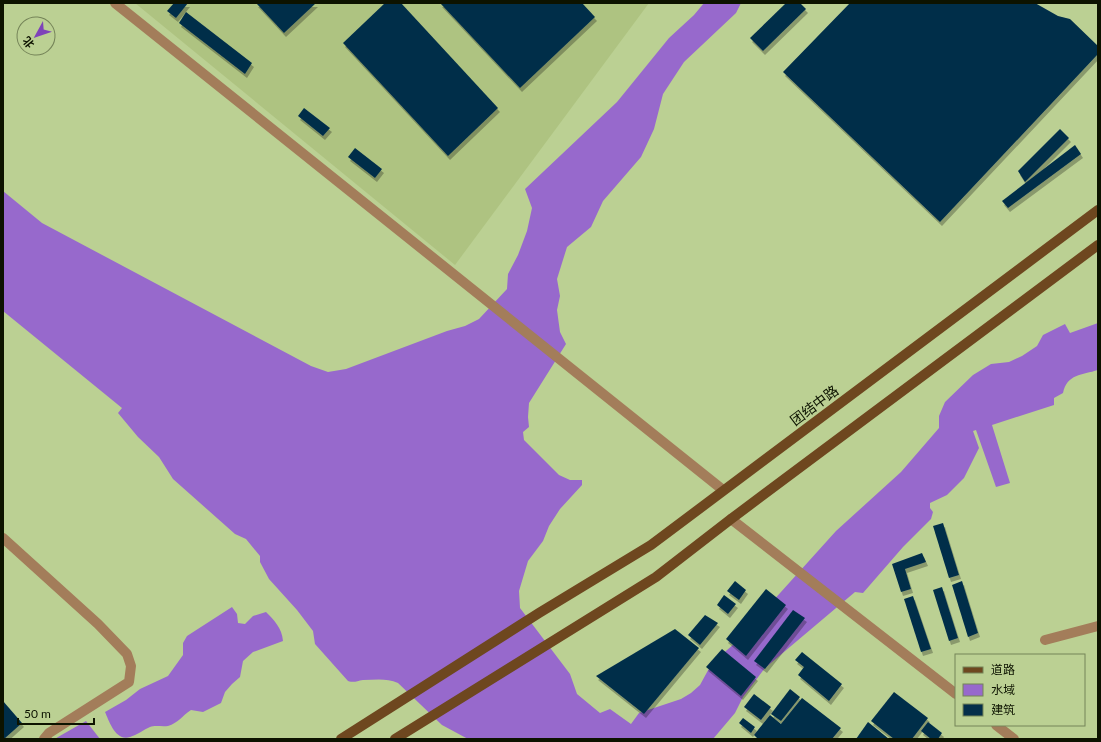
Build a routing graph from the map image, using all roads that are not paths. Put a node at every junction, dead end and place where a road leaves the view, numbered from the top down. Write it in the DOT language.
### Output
graph roads {
  1 [pos="115,3"];
  2 [pos="1098,210"];
  3 [pos="1098,245"];
  4 [pos="723,490"];
  5 [pos="731,519"];
  6 [pos="3,538"];
  7 [pos="1098,626"];
  8 [pos="1045,640"];
  9 [pos="955,693"];
  10 [pos="997,726"];
  11 [pos="44,739"];
  12 [pos="341,739"];
  13 [pos="395,739"];
  14 [pos="1014,739"];
  1 -- 4 [label="street"];
  2 -- 4 [label="main road, 团结中路"];
  3 -- 5 [label="main road"];
  4 -- 12 [label="main road, 团结中路"];
  5 -- 9 [label="street"];
  5 -- 13 [label="main road"];
  6 -- 11 [label="street"];
  7 -- 8 [label="street"];
  10 -- 14 [label="street"];
}
